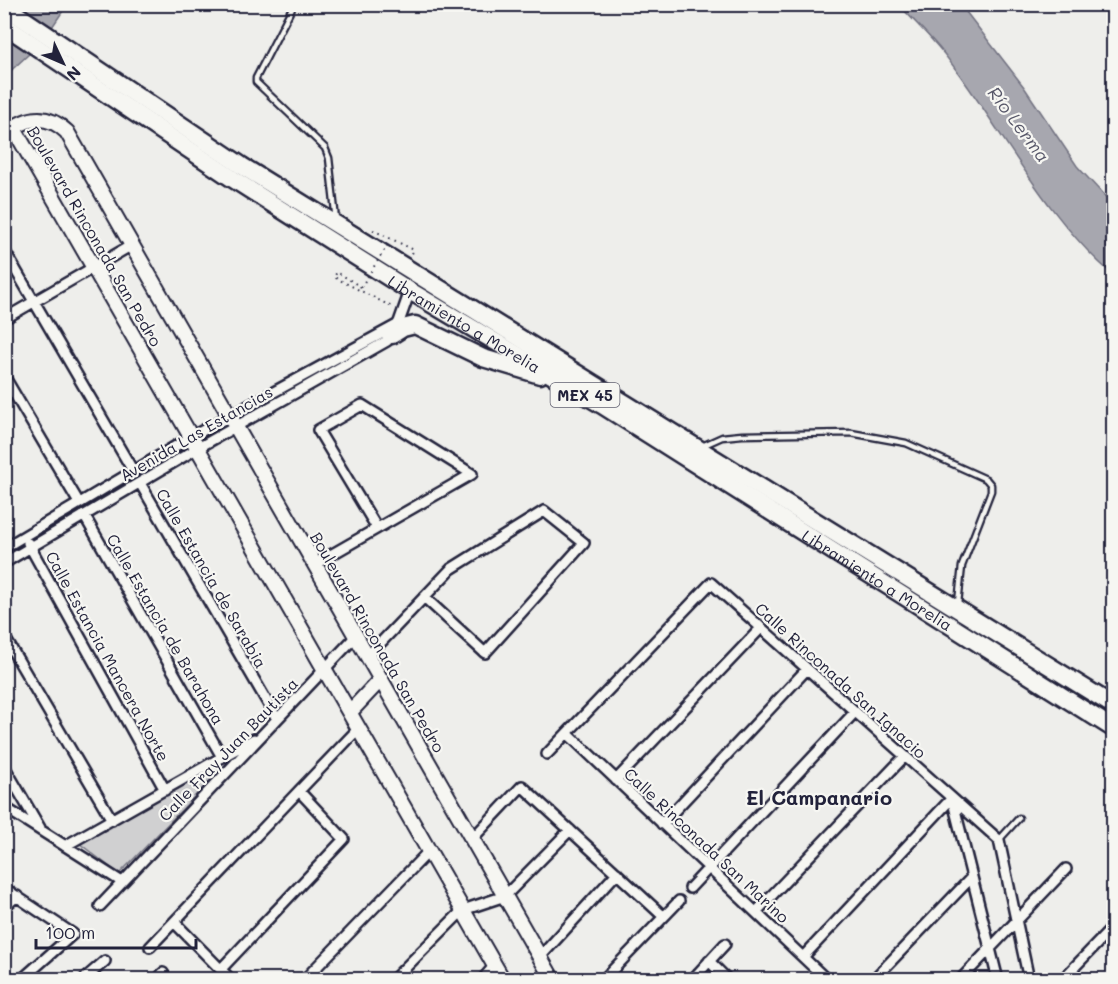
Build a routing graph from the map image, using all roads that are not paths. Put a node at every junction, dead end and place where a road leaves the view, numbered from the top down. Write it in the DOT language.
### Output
graph roads {
  1 [pos="294,4"];
  2 [pos="4,6"];
  3 [pos="4,25"];
  4 [pos="61,54"];
  5 [pos="9,131"];
  6 [pos="336,225"];
  7 [pos="132,245"];
  8 [pos="4,250"];
  9 [pos="94,267"];
  10 [pos="410,291"];
  11 [pos="34,302"];
  12 [pos="4,319"];
  13 [pos="394,330"];
  14 [pos="4,376"];
  15 [pos="565,383"];
  16 [pos="233,421"];
  17 [pos="195,443"];
  18 [pos="698,448"];
  19 [pos="133,471"];
  20 [pos="140,483"];
  21 [pos="79,503"];
  22 [pos="84,516"];
  23 [pos="377,528"];
  24 [pos="24,536"];
  25 [pos="4,548"];
  26 [pos="30,548"];
  27 [pos="4,563"];
  28 [pos="315,564"];
  29 [pos="424,597"];
  30 [pos="957,609"];
  31 [pos="761,628"];
  32 [pos="4,636"];
  33 [pos="356,636"];
  34 [pos="368,656"];
  35 [pos="325,669"];
  36 [pos="807,669"];
  37 [pos="381,679"];
  38 [pos="1113,706"];
  39 [pos="350,712"];
  40 [pos="855,712"];
  41 [pos="277,719"];
  42 [pos="359,728"];
  43 [pos="1113,729"];
  44 [pos="567,733"];
  45 [pos="263,734"];
  46 [pos="547,754"];
  47 [pos="905,756"];
  48 [pos="222,757"];
  49 [pos="4,766"];
  50 [pos="616,780"];
  51 [pos="165,790"];
  52 [pos="299,791"];
  53 [pos="952,798"];
  54 [pos="4,807"];
  55 [pos="1019,818"];
  56 [pos="112,820"];
  57 [pos="662,824"];
  58 [pos="41,830"];
  59 [pos="570,830"];
  60 [pos="472,839"];
  61 [pos="999,840"];
  62 [pos="65,846"];
  63 [pos="429,851"];
  64 [pos="709,868"];
  65 [pos="1066,869"];
  66 [pos="617,873"];
  67 [pos="972,877"];
  68 [pos="122,882"];
  69 [pos="4,888"];
  70 [pos="690,888"];
  71 [pos="17,896"];
  72 [pos="505,896"];
  73 [pos="679,901"];
  74 [pos="100,906"];
  75 [pos="4,907"];
  76 [pos="463,910"];
  77 [pos="756,912"];
  78 [pos="663,916"];
  79 [pos="1016,921"];
  80 [pos="174,922"];
  81 [pos="1113,926"];
  82 [pos="725,944"];
  83 [pos="150,947"];
  84 [pos="990,948"];
  85 [pos="540,957"];
  86 [pos="803,957"];
  87 [pos="105,961"];
  88 [pos="709,962"];
  89 [pos="495,965"];
  90 [pos="221,969"];
  91 [pos="21,980"];
  92 [pos="83,980"];
  93 [pos="231,980"];
  94 [pos="304,980"];
  95 [pos="393,980"];
  96 [pos="482,980"];
  97 [pos="503,980"];
  98 [pos="553,980"];
  99 [pos="603,980"];
  100 [pos="692,980"];
  101 [pos="728,980"];
  102 [pos="827,980"];
  103 [pos="873,980"];
  104 [pos="960,980"];
  105 [pos="998,980"];
  106 [pos="1029,980"];
  107 [pos="1062,980"];
  1 -- 6 [label="lane"];
  2 -- 4 [label="highway, Libramiento a Morelia / MEX 45"];
  3 -- 4 [label="highway, Libramiento a Morelia / MEX 45"];
  4 -- 6 [label="highway, Libramiento a Morelia / MEX 45"];
  4 -- 10 [label="highway, Libramiento a Morelia / MEX 45"];
  5 -- 7 [label="street, Boulevard Rinconada San Pedro"];
  5 -- 9 [label="street, Boulevard Rinconada San Pedro"];
  6 -- 18 [label="highway, Libramiento a Morelia / MEX 45"];
  7 -- 9 [label="street"];
  7 -- 16 [label="street, Boulevard Rinconada San Pedro"];
  8 -- 11 [label="street"];
  9 -- 11 [label="street"];
  9 -- 17 [label="street, Boulevard Rinconada San Pedro"];
  10 -- 13 [label="street"];
  10 -- 15 [label="highway, Libramiento a Morelia / MEX 45"];
  11 -- 12 [label="street"];
  11 -- 19 [label="street"];
  13 -- 15 [label="highway"];
  13 -- 16 [label="street, Avenida Las Estancias"];
  14 -- 21 [label="street"];
  15 -- 43 [label="highway, Libramiento a Morelia / MEX 45"];
  16 -- 17 [label="street, Avenida Las Estancias"];
  16 -- 28 [label="street, Boulevard Rinconada San Pedro"];
  17 -- 19 [label="street, Avenida Las Estancias"];
  17 -- 20 [label="street, Avenida Las Estancias"];
  17 -- 35 [label="street, Boulevard Rinconada San Pedro"];
  18 -- 30 [label="highway, Libramiento a Morelia / MEX 45"];
  18 -- 30 [label="lane"];
  19 -- 21 [label="street, Avenida Las Estancias"];
  20 -- 22 [label="street, Avenida Las Estancias"];
  20 -- 41 [label="street, Calle Estancia de Sarabia"];
  21 -- 24 [label="street, Avenida Las Estancias"];
  22 -- 26 [label="street, Avenida Las Estancias"];
  22 -- 48 [label="street, Calle Estancia de Barahona"];
  23 -- 23 [label="street"];
  23 -- 28 [label="street"];
  24 -- 25 [label="street, Avenida Las Estancias"];
  24 -- 26 [label="street, Calle Estancia Mancera Norte"];
  26 -- 27 [label="street, Avenida Las Estancias"];
  26 -- 51 [label="street, Calle Estancia Mancera Norte"];
  28 -- 33 [label="street, Boulevard Rinconada San Pedro"];
  29 -- 29 [label="street"];
  29 -- 34 [label="street"];
  30 -- 38 [label="highway, Libramiento a Morelia / MEX 45"];
  31 -- 36 [label="street, Calle Rinconada San Ignacio"];
  31 -- 44 [label="street, Calle Rinconada San Ignacio"];
  31 -- 50 [label="street"];
  32 -- 56 [label="street"];
  33 -- 34 [label="street, Boulevard Rinconada San Pedro"];
  33 -- 35 [label="street, Calle Fray Juan Bautista"];
  34 -- 37 [label="street, Boulevard Rinconada San Pedro"];
  35 -- 39 [label="street, Boulevard Rinconada San Pedro"];
  35 -- 41 [label="street, Calle Fray Juan Bautista"];
  36 -- 40 [label="street, Calle Rinconada San Ignacio"];
  36 -- 57 [label="street"];
  37 -- 39 [label="street"];
  37 -- 60 [label="street, Boulevard Rinconada San Pedro"];
  39 -- 42 [label="street, Boulevard Rinconada San Pedro"];
  40 -- 47 [label="street, Calle Rinconada San Ignacio"];
  40 -- 64 [label="street"];
  41 -- 45 [label="street, Calle Fray Juan Bautista"];
  42 -- 52 [label="street"];
  42 -- 63 [label="street, Boulevard Rinconada San Pedro"];
  44 -- 46 [label="street"];
  44 -- 50 [label="street, Calle Rinconada San Marino"];
  45 -- 48 [label="street"];
  45 -- 68 [label="street, Calle Fray Juan Bautista"];
  47 -- 53 [label="street, Calle Rinconada San Ignacio"];
  47 -- 77 [label="street"];
  48 -- 51 [label="street"];
  49 -- 58 [label="street"];
  50 -- 57 [label="street, Calle Rinconada San Marino"];
  51 -- 56 [label="street"];
  52 -- 80 [label="street"];
  52 -- 90 [label="street"];
  53 -- 61 [label="street, Calle Rinconada San Ignacio"];
  53 -- 67 [label="street"];
  53 -- 86 [label="street"];
  54 -- 58 [label="street"];
  55 -- 61 [label="lane"];
  56 -- 62 [label="street"];
  57 -- 64 [label="street, Calle Rinconada San Marino"];
  58 -- 62 [label="street"];
  59 -- 60 [label="street"];
  59 -- 66 [label="street"];
  59 -- 72 [label="street"];
  60 -- 72 [label="street, Boulevard Rinconada San Pedro"];
  61 -- 79 [label="street"];
  62 -- 68 [label="street"];
  63 -- 76 [label="street, Boulevard Rinconada San Pedro"];
  63 -- 94 [label="street"];
  64 -- 70 [label="street"];
  64 -- 77 [label="street, Calle Rinconada San Marino"];
  65 -- 79 [label="street"];
  66 -- 78 [label="street"];
  66 -- 85 [label="street"];
  67 -- 84 [label="street"];
  67 -- 103 [label="street"];
  68 -- 74 [label="street, Calle Fray Juan Bautista"];
  69 -- 71 [label="street"];
  71 -- 75 [label="street"];
  71 -- 91 [label="street"];
  72 -- 76 [label="street"];
  72 -- 85 [label="street, Boulevard Rinconada San Pedro"];
  73 -- 78 [label="street"];
  76 -- 89 [label="street, Boulevard Rinconada San Pedro"];
  76 -- 95 [label="street"];
  77 -- 86 [label="street, Calle Rinconada San Marino"];
  78 -- 99 [label="street"];
  79 -- 84 [label="street"];
  79 -- 106 [label="street"];
  80 -- 83 [label="street"];
  80 -- 90 [label="street"];
  81 -- 107 [label="street"];
  82 -- 88 [label="street"];
  84 -- 104 [label="street"];
  84 -- 105 [label="street"];
  85 -- 98 [label="street, Boulevard Rinconada San Pedro"];
  86 -- 102 [label="street, Calle Rinconada San Marino"];
  87 -- 92 [label="street"];
  88 -- 100 [label="street"];
  88 -- 101 [label="street"];
  89 -- 96 [label="street"];
  89 -- 97 [label="street, Boulevard Rinconada San Pedro"];
  90 -- 93 [label="street"];
}
